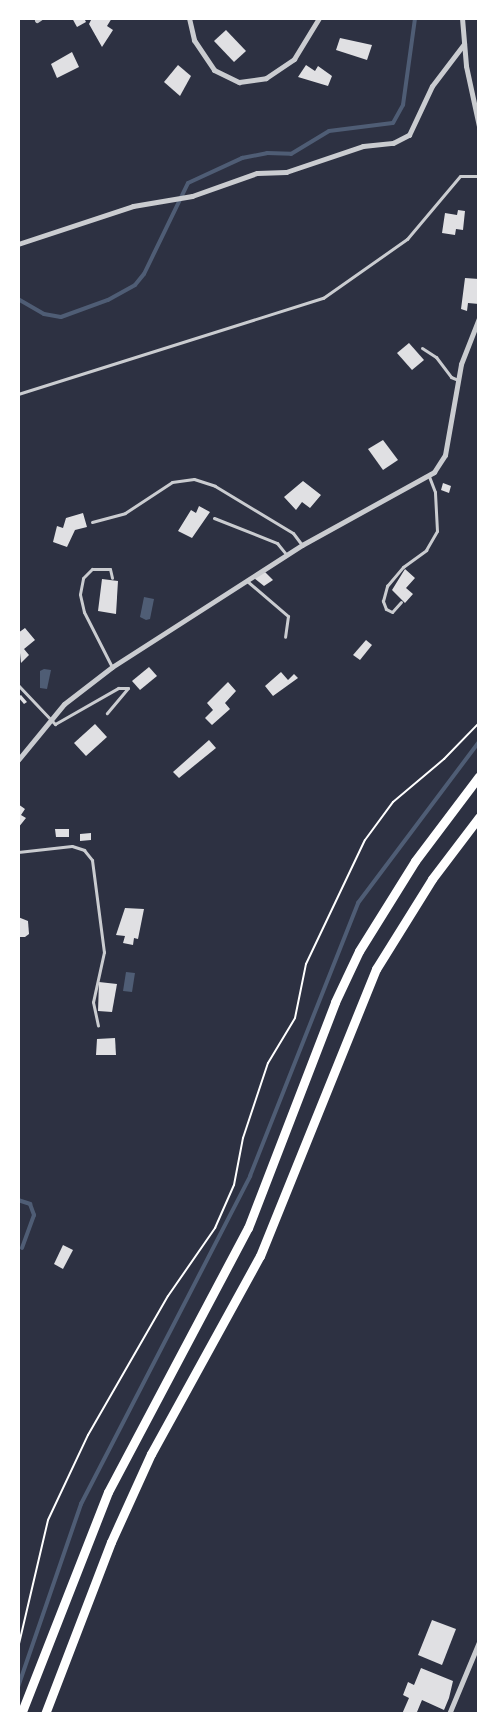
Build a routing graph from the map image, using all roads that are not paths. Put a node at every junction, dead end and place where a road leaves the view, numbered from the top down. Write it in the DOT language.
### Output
graph roads {
  1 [pos="189,18"];
  2 [pos="319,18"];
  3 [pos="462,18"];
  4 [pos="464,44"];
  5 [pos="479,126"];
  6 [pos="479,176"];
  7 [pos="18,244"];
  8 [pos="479,318"];
  9 [pos="422,348"];
  10 [pos="458,380"];
  11 [pos="18,394"];
  12 [pos="429,476"];
  13 [pos="214,518"];
  14 [pos="92,522"];
  15 [pos="302,545"];
  16 [pos="287,555"];
  17 [pos="112,578"];
  18 [pos="246,580"];
  19 [pos="401,602"];
  20 [pos="285,637"];
  21 [pos="112,667"];
  22 [pos="18,685"];
  23 [pos="107,713"];
  24 [pos="50,720"];
  25 [pos="18,760"];
  26 [pos="479,776"];
  27 [pos="479,817"];
  28 [pos="18,852"];
  29 [pos="98,1025"];
  30 [pos="479,1642"];
  31 [pos="21,1714"];
  32 [pos="45,1714"];
  33 [pos="449,1714"];
  1 -- 2 [label="street"];
  3 -- 4 [label="street"];
  4 -- 5 [label="street"];
  4 -- 7 [label="street"];
  6 -- 11 [label="lane"];
  8 -- 10 [label="street"];
  9 -- 10 [label="lane"];
  10 -- 12 [label="street"];
  12 -- 15 [label="street"];
  12 -- 19 [label="lane"];
  13 -- 16 [label="lane"];
  14 -- 15 [label="lane"];
  15 -- 16 [label="street"];
  16 -- 18 [label="street"];
  17 -- 21 [label="lane"];
  18 -- 20 [label="lane"];
  18 -- 21 [label="street"];
  21 -- 24 [label="street"];
  22 -- 24 [label="lane"];
  23 -- 24 [label="lane"];
  24 -- 25 [label="street"];
  26 -- 31 [label="highway"];
  27 -- 32 [label="highway"];
  28 -- 29 [label="lane"];
  30 -- 33 [label="street"];
}
